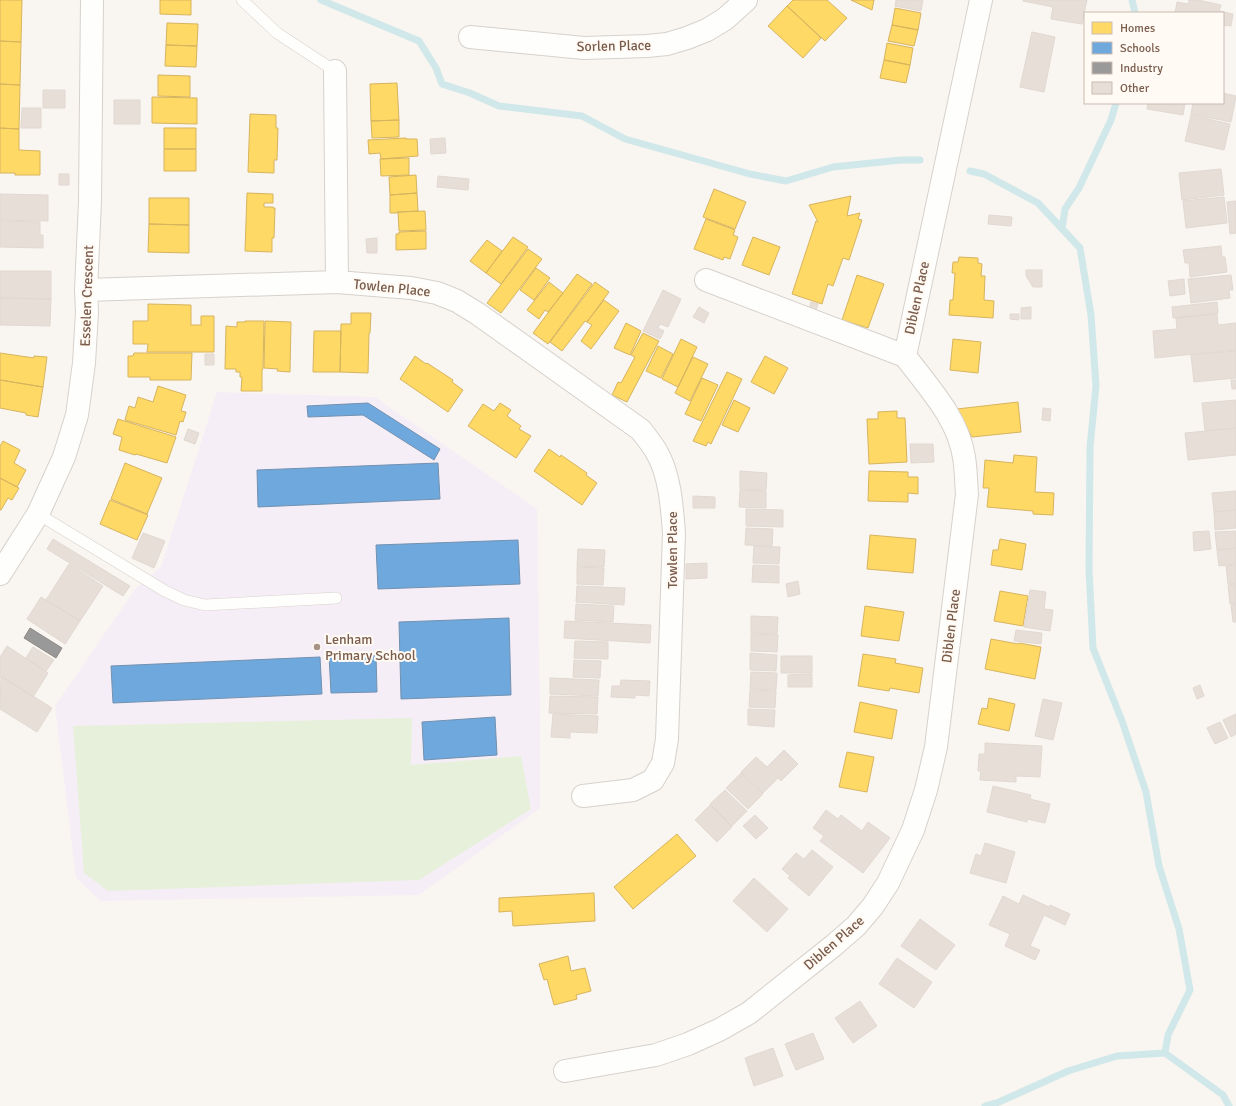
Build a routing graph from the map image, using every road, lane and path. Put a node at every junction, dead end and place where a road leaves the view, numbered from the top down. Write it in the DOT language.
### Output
graph roads {
  1 [pos="92,0"];
  2 [pos="242,0"];
  3 [pos="746,0"];
  4 [pos="981,0"];
  5 [pos="470,37"];
  6 [pos="335,71"];
  7 [pos="706,280"];
  8 [pos="337,282"];
  9 [pos="86,290"];
  10 [pos="905,356"];
  11 [pos="38,514"];
  12 [pos="0,574"];
  13 [pos="336,598"];
  14 [pos="583,796"];
  15 [pos="565,1071"];
  1 -- 9 [label="street, Esselen Crescent"];
  2 -- 6 [label="lane"];
  3 -- 5 [label="street, Sorlen Place"];
  4 -- 10 [label="street, Diblen Place"];
  6 -- 8 [label="street, Towlen Place"];
  7 -- 10 [label="street"];
  8 -- 9 [label="street, Towlen Place"];
  8 -- 14 [label="street, Towlen Place"];
  9 -- 11 [label="street, Esselen Crescent"];
  10 -- 15 [label="street, Diblen Place"];
  11 -- 12 [label="street, Esselen Crescent"];
  11 -- 13 [label="lane"];
}
